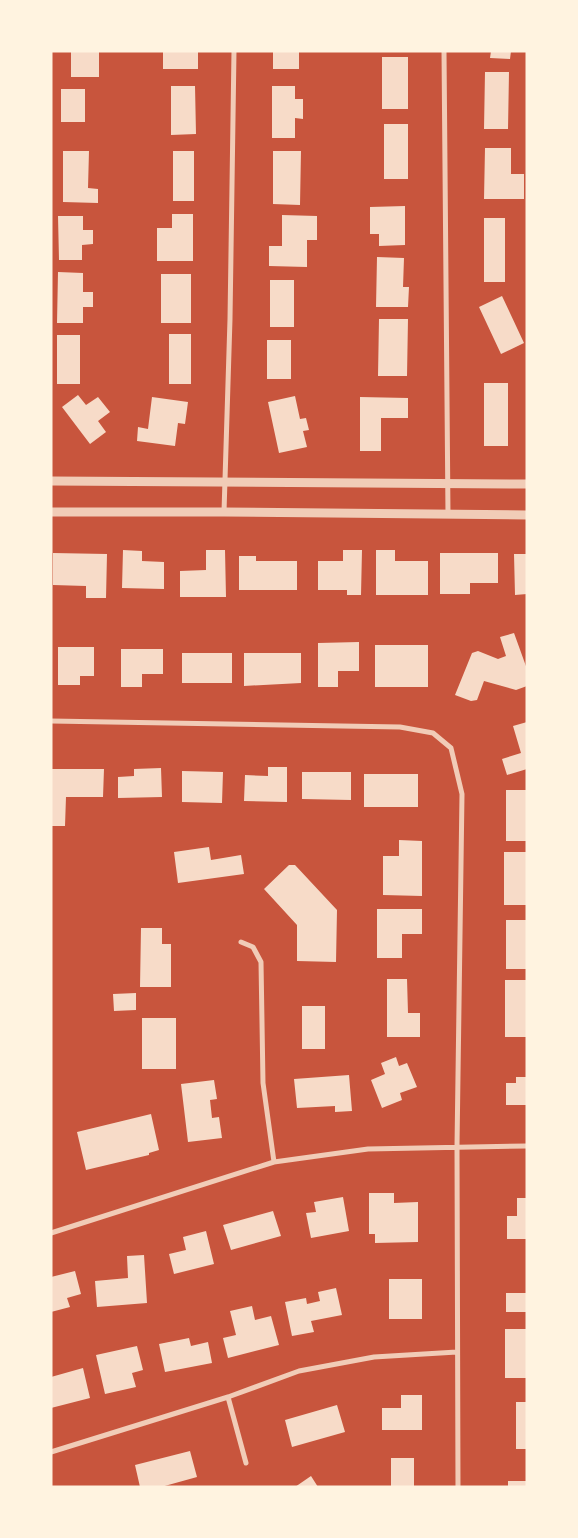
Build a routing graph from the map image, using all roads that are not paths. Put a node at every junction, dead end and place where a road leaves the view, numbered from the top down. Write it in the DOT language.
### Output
graph roads {
  1 [pos="234,51"];
  2 [pos="444,51"];
  3 [pos="51,481"];
  4 [pos="225,484"];
  5 [pos="527,484"];
  6 [pos="448,485"];
  7 [pos="51,512"];
  8 [pos="224,512"];
  9 [pos="448,514"];
  10 [pos="527,515"];
  11 [pos="51,721"];
  12 [pos="241,942"];
  13 [pos="457,1146"];
  14 [pos="527,1146"];
  15 [pos="274,1162"];
  16 [pos="51,1233"];
  17 [pos="457,1352"];
  18 [pos="228,1397"];
  19 [pos="51,1452"];
  20 [pos="246,1463"];
  21 [pos="458,1487"];
  1 -- 4 [label="street"];
  2 -- 6 [label="street"];
  3 -- 4 [label="street"];
  4 -- 6 [label="street"];
  4 -- 8 [label="street"];
  5 -- 6 [label="street"];
  6 -- 9 [label="street"];
  7 -- 8 [label="street"];
  8 -- 9 [label="street"];
  9 -- 10 [label="street"];
  11 -- 13 [label="street"];
  12 -- 15 [label="street"];
  13 -- 14 [label="street"];
  13 -- 15 [label="street"];
  13 -- 17 [label="street"];
  15 -- 16 [label="street"];
  17 -- 18 [label="street"];
  17 -- 21 [label="street"];
  18 -- 19 [label="street"];
  18 -- 20 [label="street"];
}
